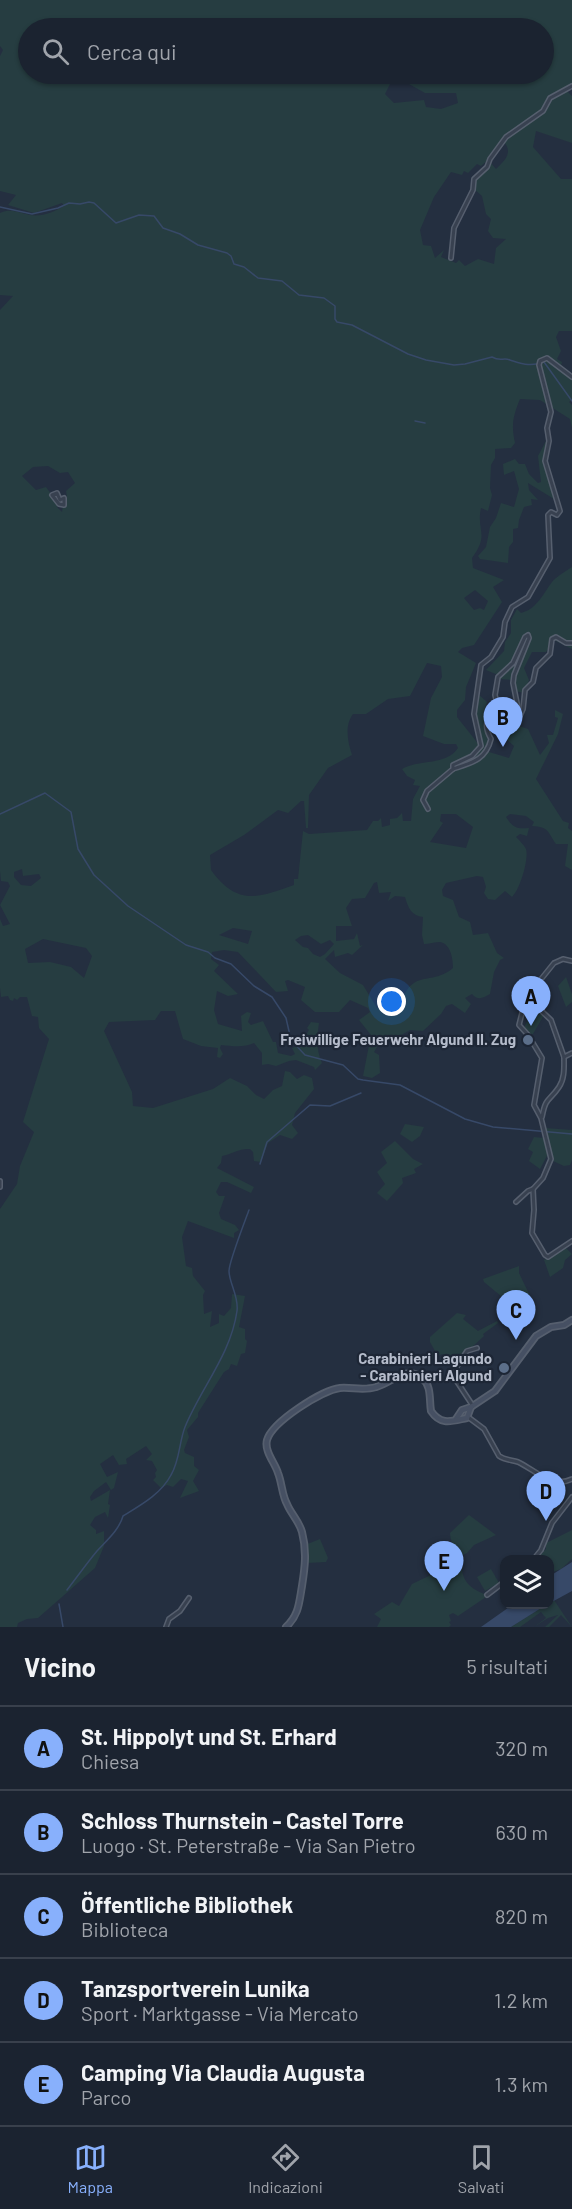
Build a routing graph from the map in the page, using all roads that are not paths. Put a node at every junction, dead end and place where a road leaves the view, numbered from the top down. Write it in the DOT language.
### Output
graph roads {
  1 [pos="572,87"];
  2 [pos="451,258"];
  3 [pos="572,377"];
  4 [pos="64,498"];
  5 [pos="572,643"];
  6 [pos="453,770"];
  7 [pos="428,810"];
  8 [pos="572,962"];
  9 [pos="534,1004"];
  10 [pos="572,1053"];
  11 [pos="564,1057"];
  12 [pos="541,1118"];
  13 [pos="0,1181"];
  14 [pos="0,1187"];
  15 [pos="533,1189"];
  16 [pos="516,1202"];
  17 [pos="572,1241"];
  18 [pos="572,1320"];
  19 [pos="477,1348"];
  20 [pos="469,1412"];
  21 [pos="454,1421"];
  22 [pos="572,1479"];
  23 [pos="572,1497"];
  24 [pos="537,1555"];
  25 [pos="500,1585"];
  26 [pos="487,1595"];
  27 [pos="189,1598"];
  28 [pos="166,1627"];
  29 [pos="286,1627"];
  1 -- 2 [label="street"];
  3 -- 6 [label="street"];
  4 -- 4 [label="street"];
  5 -- 6 [label="street"];
  6 -- 7 [label="street"];
  8 -- 9 [label="street"];
  9 -- 11 [label="street"];
  9 -- 12 [label="street"];
  10 -- 11 [label="street"];
  11 -- 12 [label="street"];
  12 -- 15 [label="street"];
  13 -- 14 [label="street"];
  15 -- 16 [label="street"];
  15 -- 17 [label="street"];
  18 -- 20 [label="main road"];
  19 -- 20 [label="street"];
  20 -- 21 [label="main road"];
  20 -- 21 [label="main road"];
  20 -- 22 [label="street"];
  21 -- 29 [label="main road"];
  23 -- 24 [label="street"];
  25 -- 26 [label="street"];
  27 -- 28 [label="street"];
}
